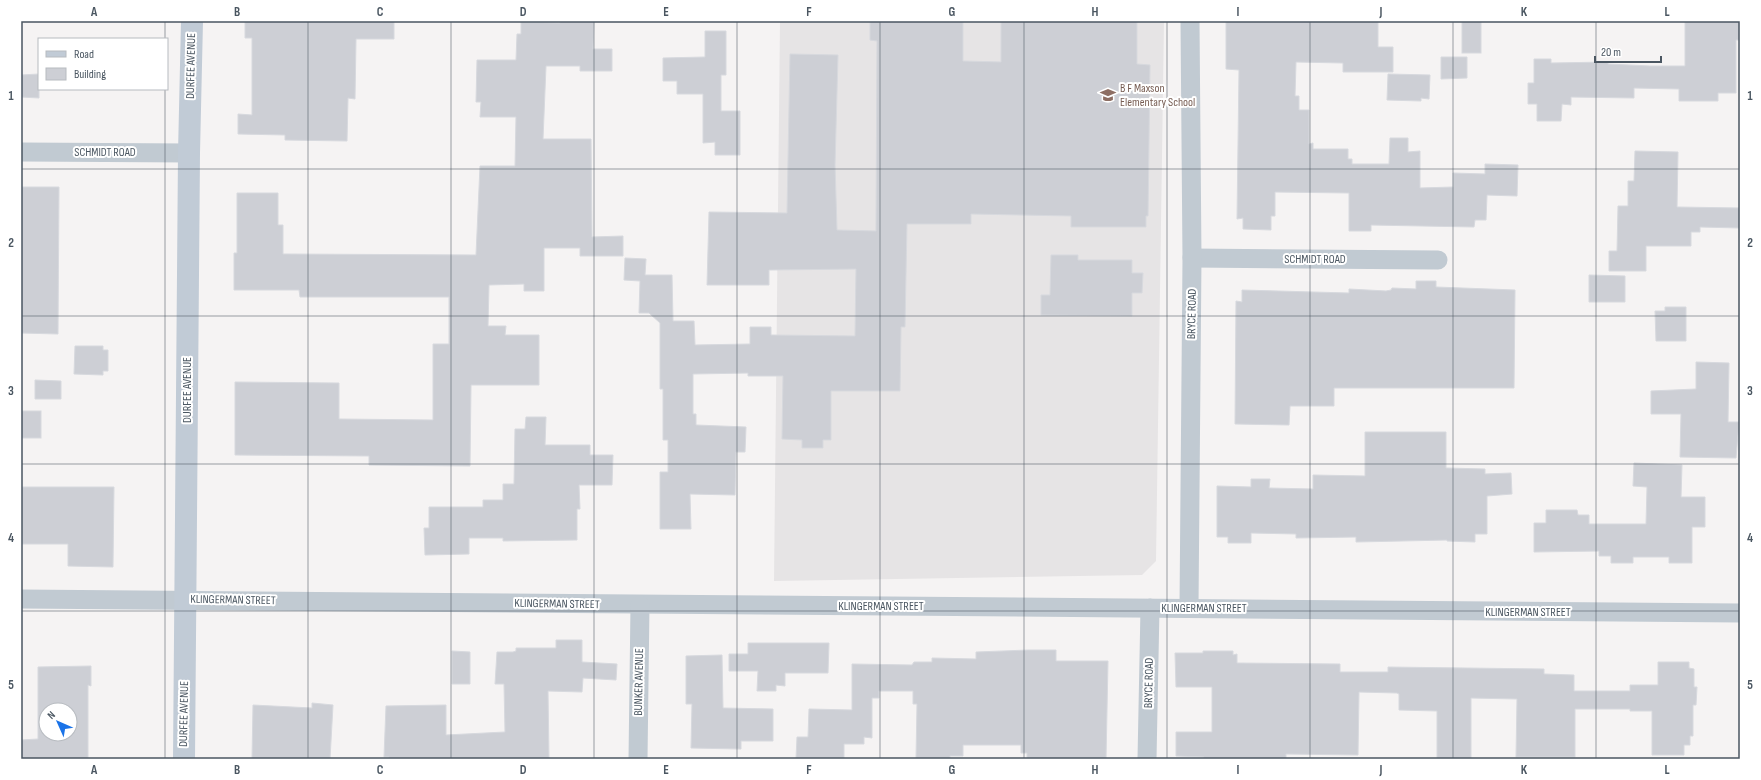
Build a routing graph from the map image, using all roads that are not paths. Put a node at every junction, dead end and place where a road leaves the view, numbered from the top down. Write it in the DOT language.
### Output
graph roads {
  1 [pos="192,21"];
  2 [pos="1190,21"];
  3 [pos="21,152"];
  4 [pos="188,153"];
  5 [pos="1192,258"];
  6 [pos="1438,260"];
  7 [pos="21,599"];
  8 [pos="185,600"];
  9 [pos="640,604"];
  10 [pos="1189,607"];
  11 [pos="1150,608"];
  12 [pos="1740,613"];
  13 [pos="184,759"];
  14 [pos="638,759"];
  15 [pos="1147,759"];
  1 -- 4 [label="main road, DURFEE AVENUE"];
  2 -- 5 [label="street, BRYCE ROAD"];
  3 -- 4 [label="street, SCHMIDT ROAD"];
  4 -- 8 [label="main road, DURFEE AVENUE"];
  5 -- 6 [label="street, SCHMIDT ROAD"];
  5 -- 10 [label="street, BRYCE ROAD"];
  7 -- 8 [label="street, KLINGERMAN STREET"];
  8 -- 9 [label="street, KLINGERMAN STREET"];
  8 -- 13 [label="main road, DURFEE AVENUE"];
  9 -- 11 [label="street, KLINGERMAN STREET"];
  9 -- 14 [label="street, BUNKER AVENUE"];
  10 -- 11 [label="street, KLINGERMAN STREET"];
  10 -- 12 [label="street, KLINGERMAN STREET"];
  11 -- 15 [label="street, BRYCE ROAD"];
}
